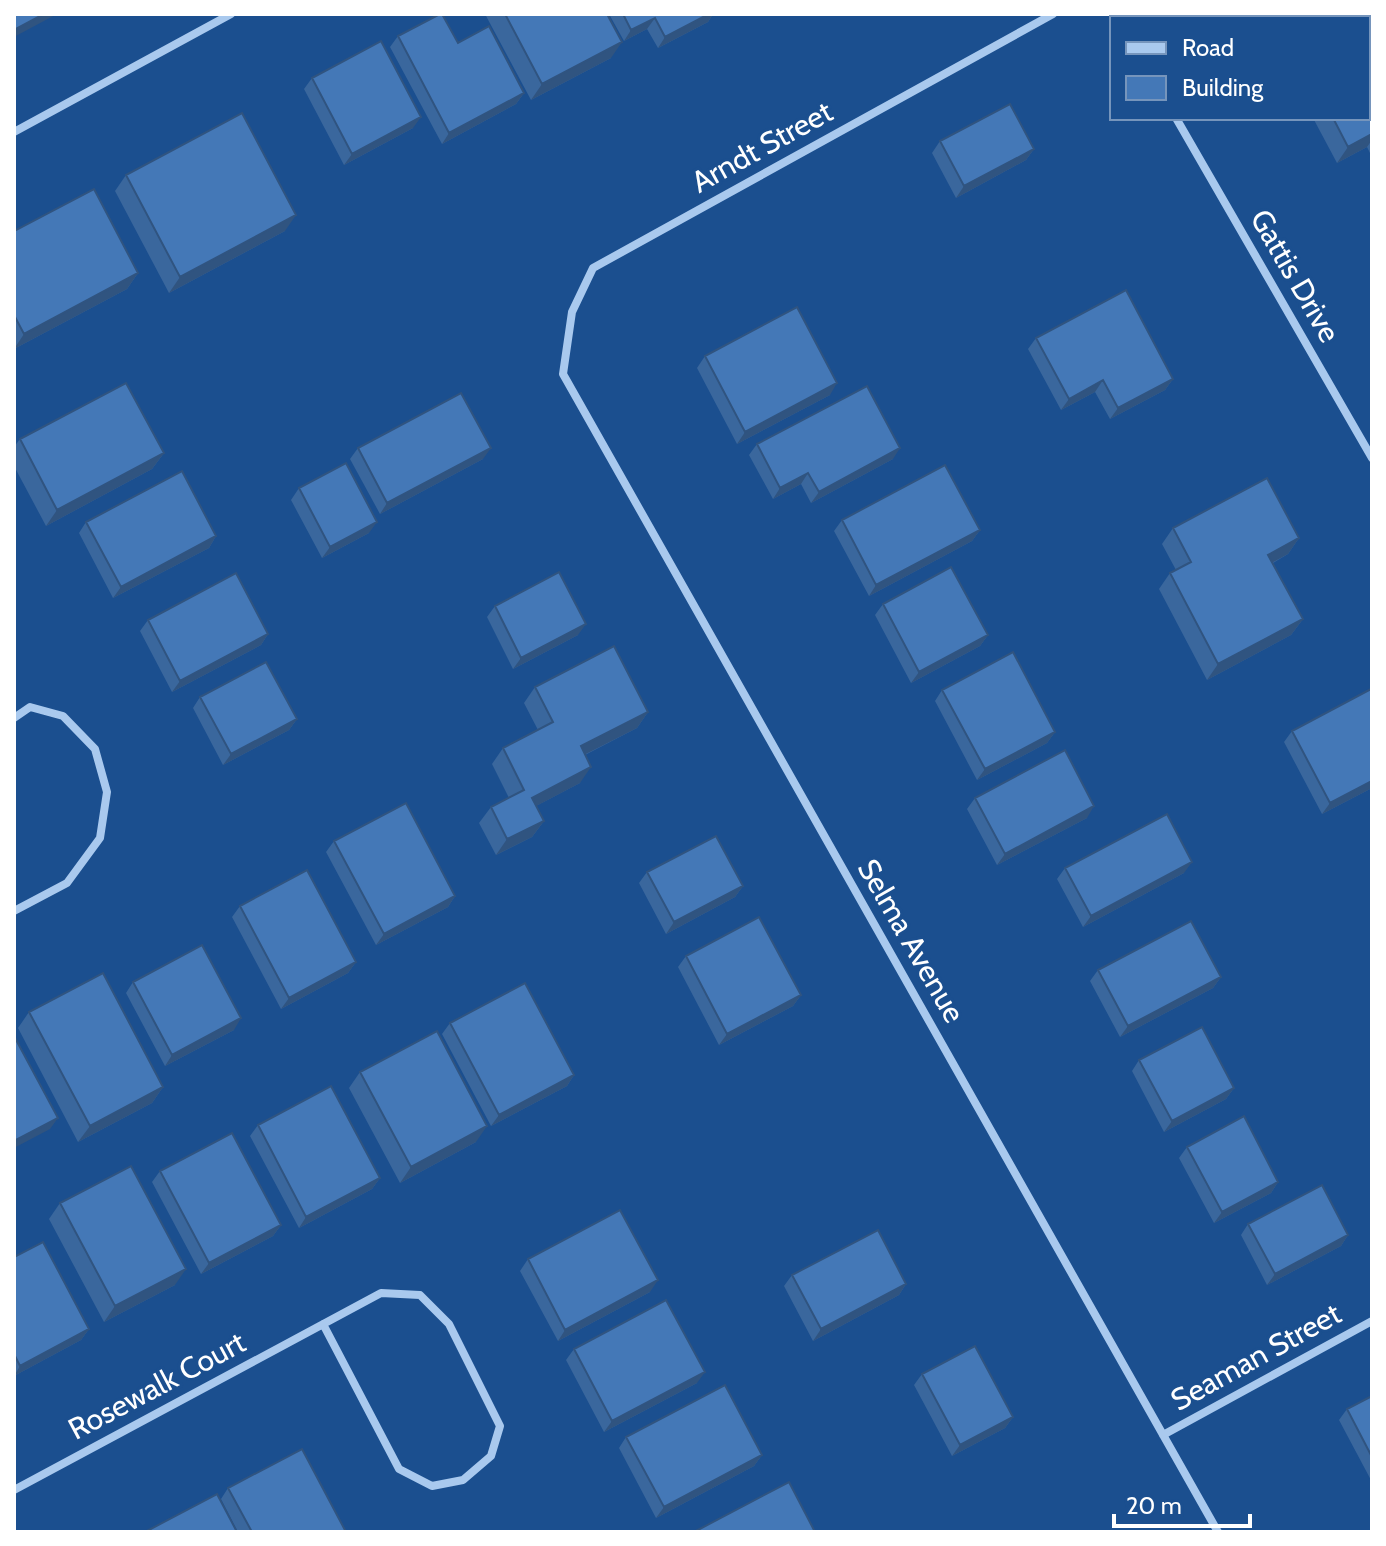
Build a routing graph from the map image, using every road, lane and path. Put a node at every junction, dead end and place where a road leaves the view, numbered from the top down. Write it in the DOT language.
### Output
graph roads {
  1 [pos="1053,14"];
  2 [pos="226,15"];
  3 [pos="1177,120"];
  4 [pos="14,132"];
  5 [pos="563,374"];
  6 [pos="1372,458"];
  7 [pos="14,718"];
  8 [pos="14,911"];
  9 [pos="1372,1321"];
  10 [pos="323,1324"];
  11 [pos="1163,1435"];
  12 [pos="14,1490"];
  13 [pos="1218,1532"];
  1 -- 5 [label="street, Arndt Street"];
  2 -- 4 [label="street"];
  3 -- 6 [label="street, Gattis Drive"];
  5 -- 11 [label="street, Selma Avenue"];
  7 -- 8 [label="street"];
  9 -- 11 [label="street, Seaman Street"];
  10 -- 10 [label="street, Rosewalk Court"];
  10 -- 12 [label="street, Rosewalk Court"];
  11 -- 13 [label="street, Selma Avenue"];
}
